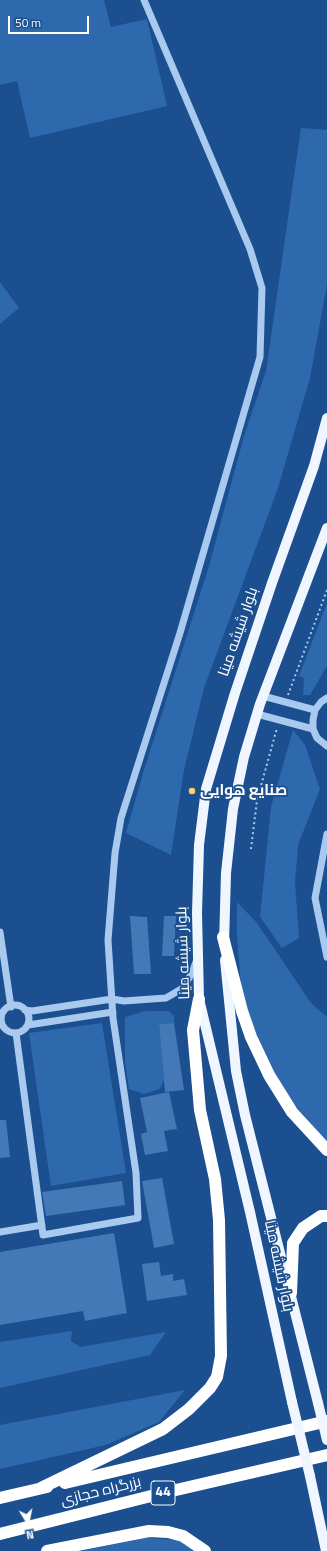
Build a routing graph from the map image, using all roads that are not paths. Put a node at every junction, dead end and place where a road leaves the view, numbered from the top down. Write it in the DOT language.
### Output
graph roads {
  1 [pos="144,0"];
  2 [pos="327,418"];
  3 [pos="327,528"];
  4 [pos="263,696"];
  5 [pos="327,698"];
  6 [pos="315,710"];
  7 [pos="257,714"];
  8 [pos="313,729"];
  9 [pos="327,746"];
  10 [pos="327,834"];
  11 [pos="0,932"];
  12 [pos="223,937"];
  13 [pos="198,956"];
  14 [pos="327,957"];
  15 [pos="112,999"];
  16 [pos="199,999"];
  17 [pos="11,1007"];
  18 [pos="25,1010"];
  19 [pos="113,1012"];
  20 [pos="1,1014"];
  21 [pos="28,1025"];
  22 [pos="3,1029"];
  23 [pos="16,1033"];
  24 [pos="327,1150"];
  25 [pos="327,1216"];
  26 [pos="42,1225"];
  27 [pos="0,1232"];
  28 [pos="291,1293"];
  29 [pos="327,1421"];
  30 [pos="327,1440"];
  31 [pos="327,1455"];
  32 [pos="41,1488"];
  33 [pos="0,1498"];
  34 [pos="0,1534"];
  35 [pos="47,1551"];
  36 [pos="206,1551"];
  37 [pos="326,1551"];
  1 -- 15 [label="street"];
  2 -- 13 [label="main road, بلوار شیشه مینا"];
  3 -- 4 [label="main road, بلوار شیشه مینا"];
  4 -- 6 [label="street"];
  4 -- 7 [label="main road, بلوار شیشه مینا"];
  5 -- 6 [label="street"];
  6 -- 8 [label="street"];
  7 -- 8 [label="street"];
  7 -- 12 [label="main road, بلوار شیشه مینا"];
  8 -- 9 [label="street"];
  10 -- 14 [label="street"];
  11 -- 17 [label="street"];
  12 -- 24 [label="highway"];
  12 -- 28 [label="main road, بلوار شیشه مینا"];
  13 -- 15 [label="street"];
  13 -- 16 [label="main road, بلوار شیشه مینا"];
  15 -- 18 [label="street"];
  15 -- 19 [label="street"];
  16 -- 32 [label="highway"];
  16 -- 37 [label="main road, بلوار شیشه مینا, bridge"];
  17 -- 18 [label="street"];
  17 -- 20 [label="street"];
  18 -- 21 [label="street"];
  19 -- 21 [label="street"];
  19 -- 26 [label="street"];
  20 -- 22 [label="street"];
  21 -- 23 [label="street"];
  22 -- 23 [label="street"];
  23 -- 26 [label="street"];
  25 -- 28 [label="highway"];
  26 -- 27 [label="street"];
  28 -- 30 [label="main road, بلوار شیشه مینا, bridge"];
  29 -- 32 [label="highway, بزرگراه حجازی / 44"];
  31 -- 34 [label="highway, بزرگراه حجازی / 44"];
  32 -- 33 [label="highway, 44"];
  35 -- 36 [label="highway"];
}
